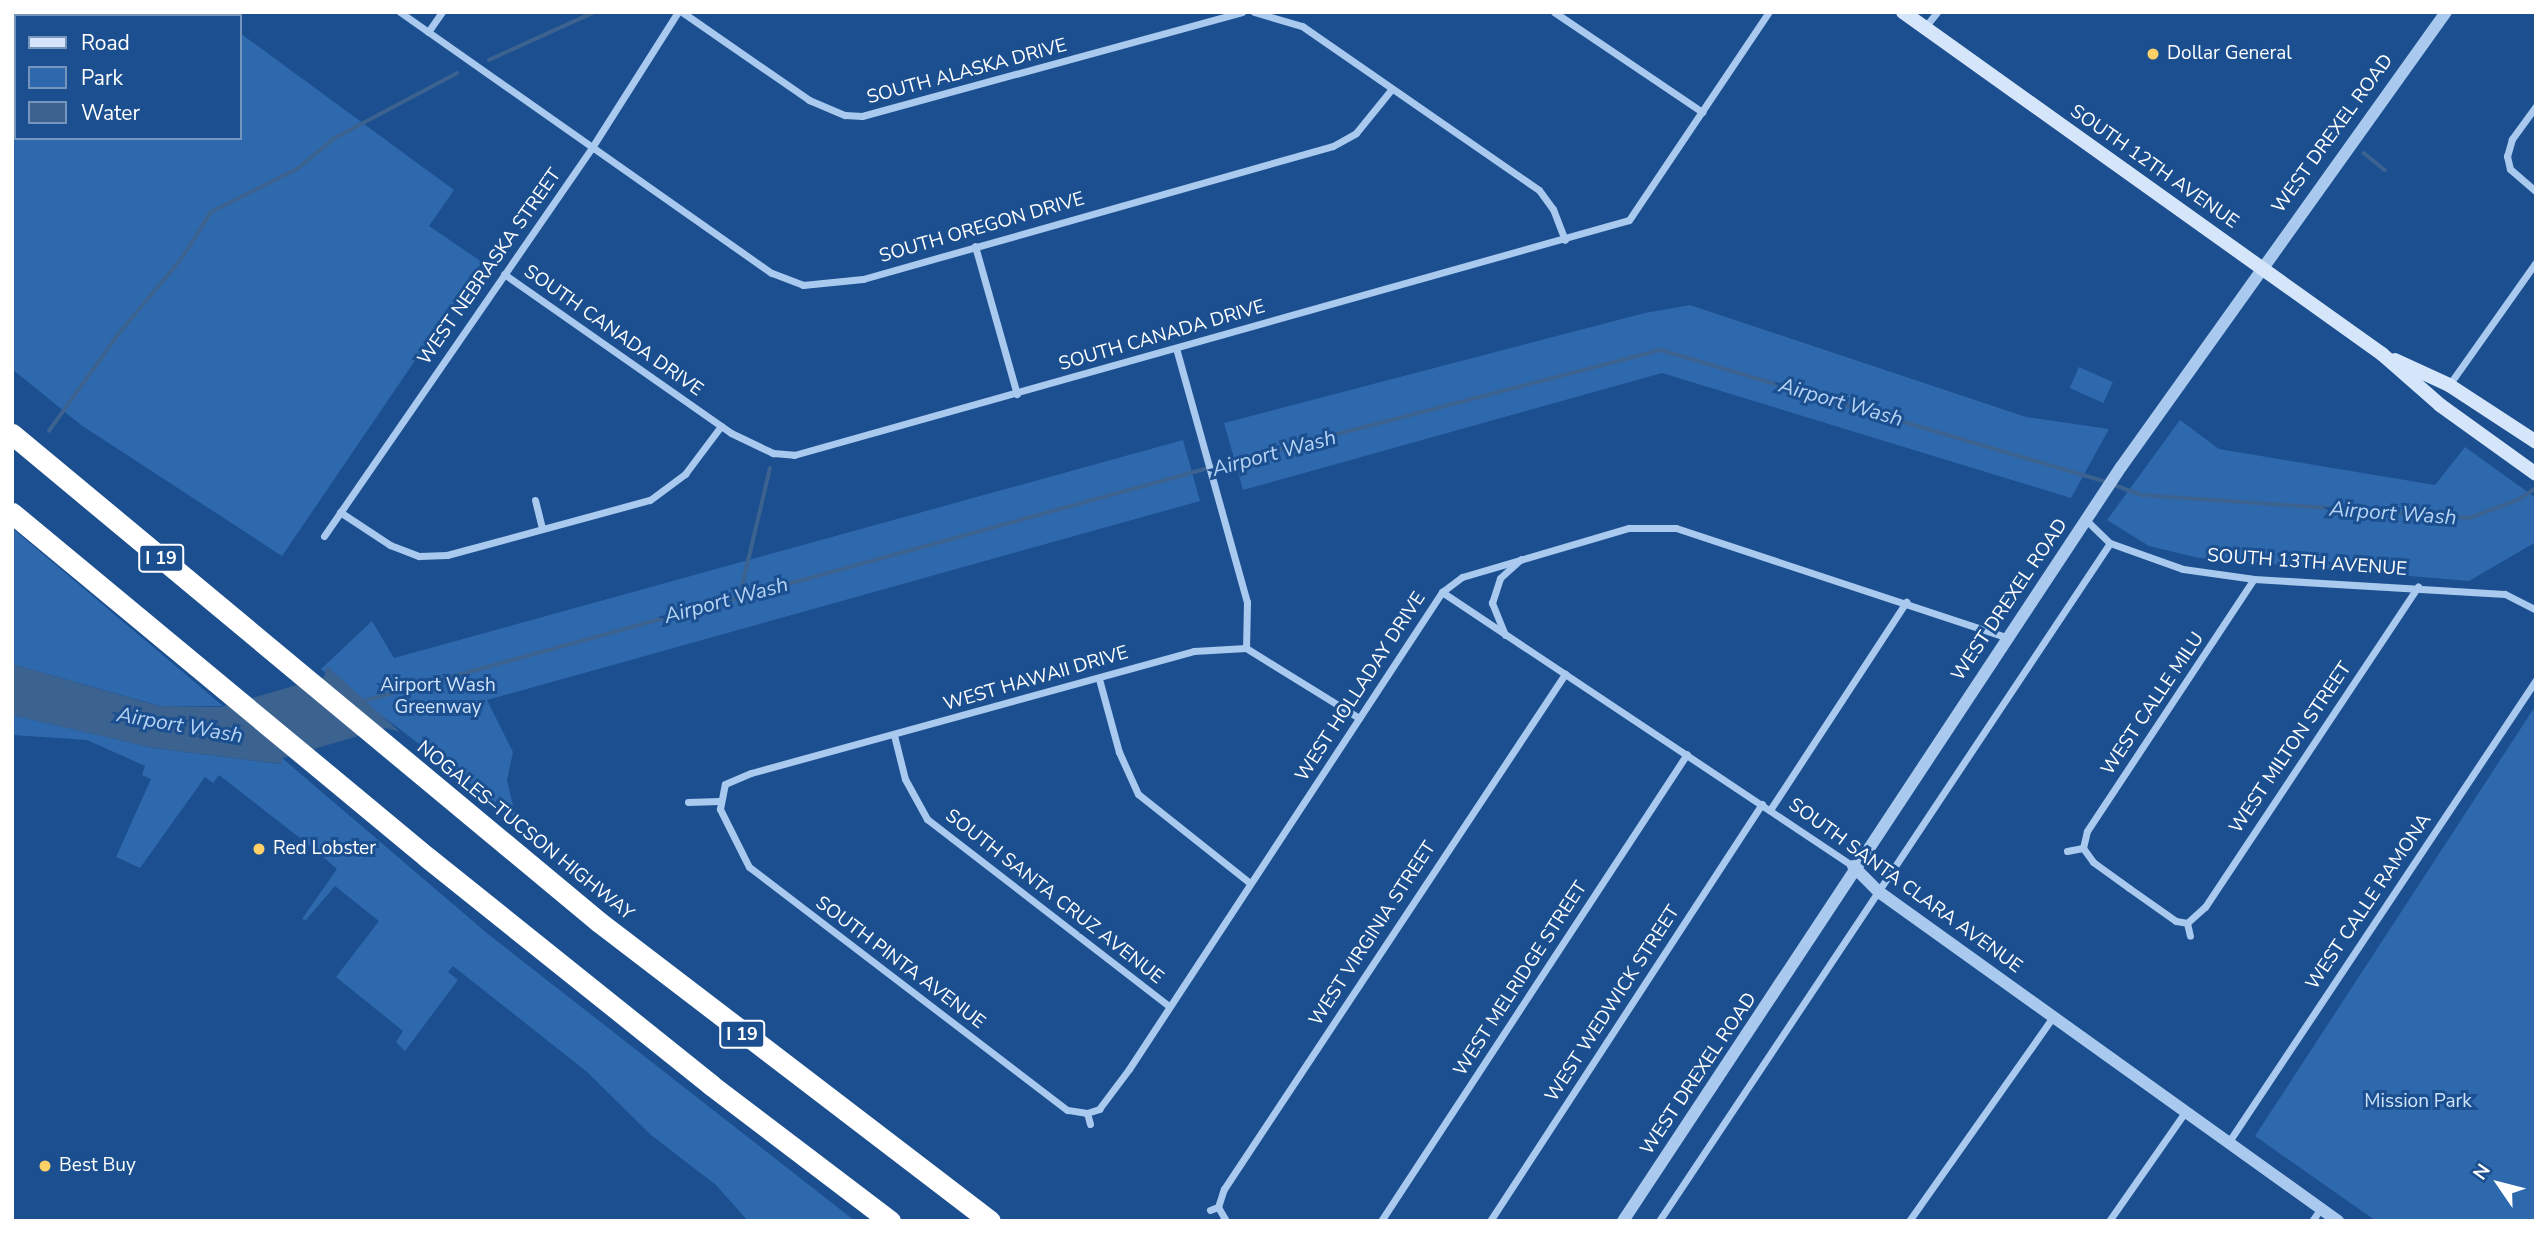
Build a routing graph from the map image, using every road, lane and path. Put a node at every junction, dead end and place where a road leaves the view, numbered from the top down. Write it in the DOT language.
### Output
graph roads {
  1 [pos="400,12"];
  2 [pos="442,12"];
  3 [pos="680,12"];
  4 [pos="1242,12"];
  5 [pos="1254,12"];
  6 [pos="1554,12"];
  7 [pos="1769,12"];
  8 [pos="1903,12"];
  9 [pos="1937,12"];
  10 [pos="2446,12"];
  11 [pos="1925,28"];
  12 [pos="428,32"];
  13 [pos="1391,90"];
  14 [pos="2536,106"];
  15 [pos="1702,112"];
  16 [pos="591,149"];
  17 [pos="2536,192"];
  18 [pos="1564,240"];
  19 [pos="975,246"];
  20 [pos="2536,262"];
  21 [pos="2261,266"];
  22 [pos="504,274"];
  23 [pos="1176,348"];
  24 [pos="2382,354"];
  25 [pos="2449,384"];
  26 [pos="1017,394"];
  27 [pos="721,426"];
  28 [pos="12,434"];
  29 [pos="2536,442"];
  30 [pos="2530,470"];
  31 [pos="535,500"];
  32 [pos="340,512"];
  33 [pos="12,513"];
  34 [pos="2086,520"];
  35 [pos="542,528"];
  36 [pos="324,536"];
  37 [pos="2110,542"];
  38 [pos="1522,558"];
  39 [pos="2254,579"];
  40 [pos="2418,586"];
  41 [pos="1442,592"];
  42 [pos="1906,602"];
  43 [pos="2536,610"];
  44 [pos="1505,636"];
  45 [pos="2008,638"];
  46 [pos="1246,648"];
  47 [pos="1565,674"];
  48 [pos="1099,679"];
  49 [pos="2536,680"];
  50 [pos="1359,718"];
  51 [pos="894,735"];
  52 [pos="1687,754"];
  53 [pos="720,800"];
  54 [pos="688,802"];
  55 [pos="1762,804"];
  56 [pos="1770,810"];
  57 [pos="2083,848"];
  58 [pos="2067,851"];
  59 [pos="1853,866"];
  60 [pos="1250,883"];
  61 [pos="1879,892"];
  62 [pos="2187,923"];
  63 [pos="2190,936"];
  64 [pos="1168,1005"];
  65 [pos="2052,1018"];
  66 [pos="2185,1112"];
  67 [pos="1087,1113"];
  68 [pos="1090,1124"];
  69 [pos="2228,1143"];
  70 [pos="2320,1208"];
  71 [pos="890,1221"];
  72 [pos="990,1221"];
  73 [pos="1226,1221"];
  74 [pos="1381,1221"];
  75 [pos="1490,1221"];
  76 [pos="1623,1221"];
  77 [pos="1659,1221"];
  78 [pos="1909,1221"];
  79 [pos="2109,1221"];
  80 [pos="2312,1221"];
  81 [pos="2338,1221"];
  1 -- 12 [label="street, SOUTH OREGON DRIVE"];
  2 -- 12 [label="street"];
  3 -- 4 [label="street, SOUTH ALASKA DRIVE"];
  3 -- 16 [label="street, WEST NEBRASKA STREET"];
  5 -- 13 [label="street"];
  6 -- 15 [label="street"];
  7 -- 15 [label="street, SOUTH CANADA DRIVE"];
  8 -- 11 [label="main road, SOUTH 12TH AVENUE"];
  9 -- 11 [label="street"];
  10 -- 21 [label="street, WEST DREXEL ROAD"];
  11 -- 21 [label="main road, SOUTH 12TH AVENUE"];
  12 -- 16 [label="street, SOUTH OREGON DRIVE"];
  13 -- 18 [label="street"];
  13 -- 19 [label="street, SOUTH OREGON DRIVE"];
  14 -- 17 [label="street"];
  15 -- 18 [label="street, SOUTH CANADA DRIVE"];
  16 -- 19 [label="street, SOUTH OREGON DRIVE"];
  16 -- 22 [label="street, WEST NEBRASKA STREET"];
  18 -- 23 [label="street, SOUTH CANADA DRIVE"];
  19 -- 26 [label="street"];
  20 -- 25 [label="street"];
  21 -- 24 [label="main road, SOUTH 12TH AVENUE"];
  21 -- 34 [label="street, WEST DREXEL ROAD"];
  22 -- 27 [label="street, SOUTH CANADA DRIVE"];
  22 -- 32 [label="street, WEST NEBRASKA STREET"];
  23 -- 26 [label="street, SOUTH CANADA DRIVE"];
  23 -- 46 [label="street"];
  24 -- 25 [label="main road, SOUTH 12TH AVENUE"];
  24 -- 30 [label="main road, SOUTH 12TH AVENUE"];
  25 -- 29 [label="main road, SOUTH 12TH AVENUE"];
  26 -- 27 [label="street, SOUTH CANADA DRIVE"];
  27 -- 35 [label="street"];
  28 -- 72 [label="highway, NOGALES–TUCSON HIGHWAY / I 19"];
  31 -- 35 [label="street"];
  32 -- 35 [label="street"];
  32 -- 36 [label="street, WEST NEBRASKA STREET"];
  33 -- 71 [label="highway"];
  34 -- 37 [label="street, SOUTH 13TH AVENUE"];
  34 -- 45 [label="street, WEST DREXEL ROAD"];
  37 -- 39 [label="street, SOUTH 13TH AVENUE"];
  37 -- 61 [label="street"];
  38 -- 41 [label="street, WEST HOLLADAY DRIVE"];
  38 -- 42 [label="street, WEST HOLLADAY DRIVE"];
  38 -- 44 [label="street"];
  39 -- 40 [label="street, SOUTH 13TH AVENUE"];
  39 -- 57 [label="street, WEST CALLE MILU"];
  40 -- 43 [label="street, SOUTH 13TH AVENUE"];
  40 -- 62 [label="street, WEST MILTON STREET"];
  41 -- 44 [label="street, SOUTH SANTA CLARA AVENUE"];
  41 -- 50 [label="street, WEST HOLLADAY DRIVE"];
  42 -- 45 [label="street, WEST HOLLADAY DRIVE"];
  42 -- 56 [label="street"];
  44 -- 47 [label="street, SOUTH SANTA CLARA AVENUE"];
  45 -- 59 [label="street, WEST DREXEL ROAD"];
  46 -- 48 [label="street, WEST HAWAII DRIVE"];
  46 -- 50 [label="street"];
  47 -- 52 [label="street, SOUTH SANTA CLARA AVENUE"];
  47 -- 73 [label="street, WEST VIRGINIA STREET"];
  48 -- 51 [label="street, WEST HAWAII DRIVE"];
  48 -- 60 [label="street"];
  49 -- 69 [label="street, WEST CALLE RAMONA"];
  50 -- 60 [label="street, WEST HOLLADAY DRIVE"];
  51 -- 53 [label="street, WEST HAWAII DRIVE"];
  51 -- 64 [label="street, SOUTH SANTA CRUZ AVENUE"];
  52 -- 55 [label="street, SOUTH SANTA CLARA AVENUE"];
  52 -- 74 [label="street, WEST MELRIDGE STREET"];
  53 -- 54 [label="street"];
  53 -- 67 [label="street, SOUTH PINTA AVENUE"];
  55 -- 56 [label="street, SOUTH SANTA CLARA AVENUE"];
  55 -- 75 [label="street, WEST WEDWICK STREET"];
  56 -- 59 [label="street, SOUTH SANTA CLARA AVENUE"];
  57 -- 58 [label="street"];
  57 -- 62 [label="street"];
  59 -- 61 [label="street, SOUTH SANTA CLARA AVENUE"];
  59 -- 76 [label="street, WEST DREXEL ROAD"];
  60 -- 64 [label="street, WEST HOLLADAY DRIVE"];
  61 -- 65 [label="street, SOUTH SANTA CLARA AVENUE"];
  61 -- 77 [label="street"];
  62 -- 63 [label="street"];
  64 -- 67 [label="street, WEST HOLLADAY DRIVE"];
  65 -- 66 [label="street, SOUTH SANTA CLARA AVENUE"];
  65 -- 78 [label="street"];
  66 -- 69 [label="street, SOUTH SANTA CLARA AVENUE"];
  66 -- 79 [label="street"];
  67 -- 68 [label="street"];
  69 -- 70 [label="street, SOUTH SANTA CLARA AVENUE"];
  70 -- 80 [label="street"];
  70 -- 81 [label="street, SOUTH SANTA CLARA AVENUE"];
}
